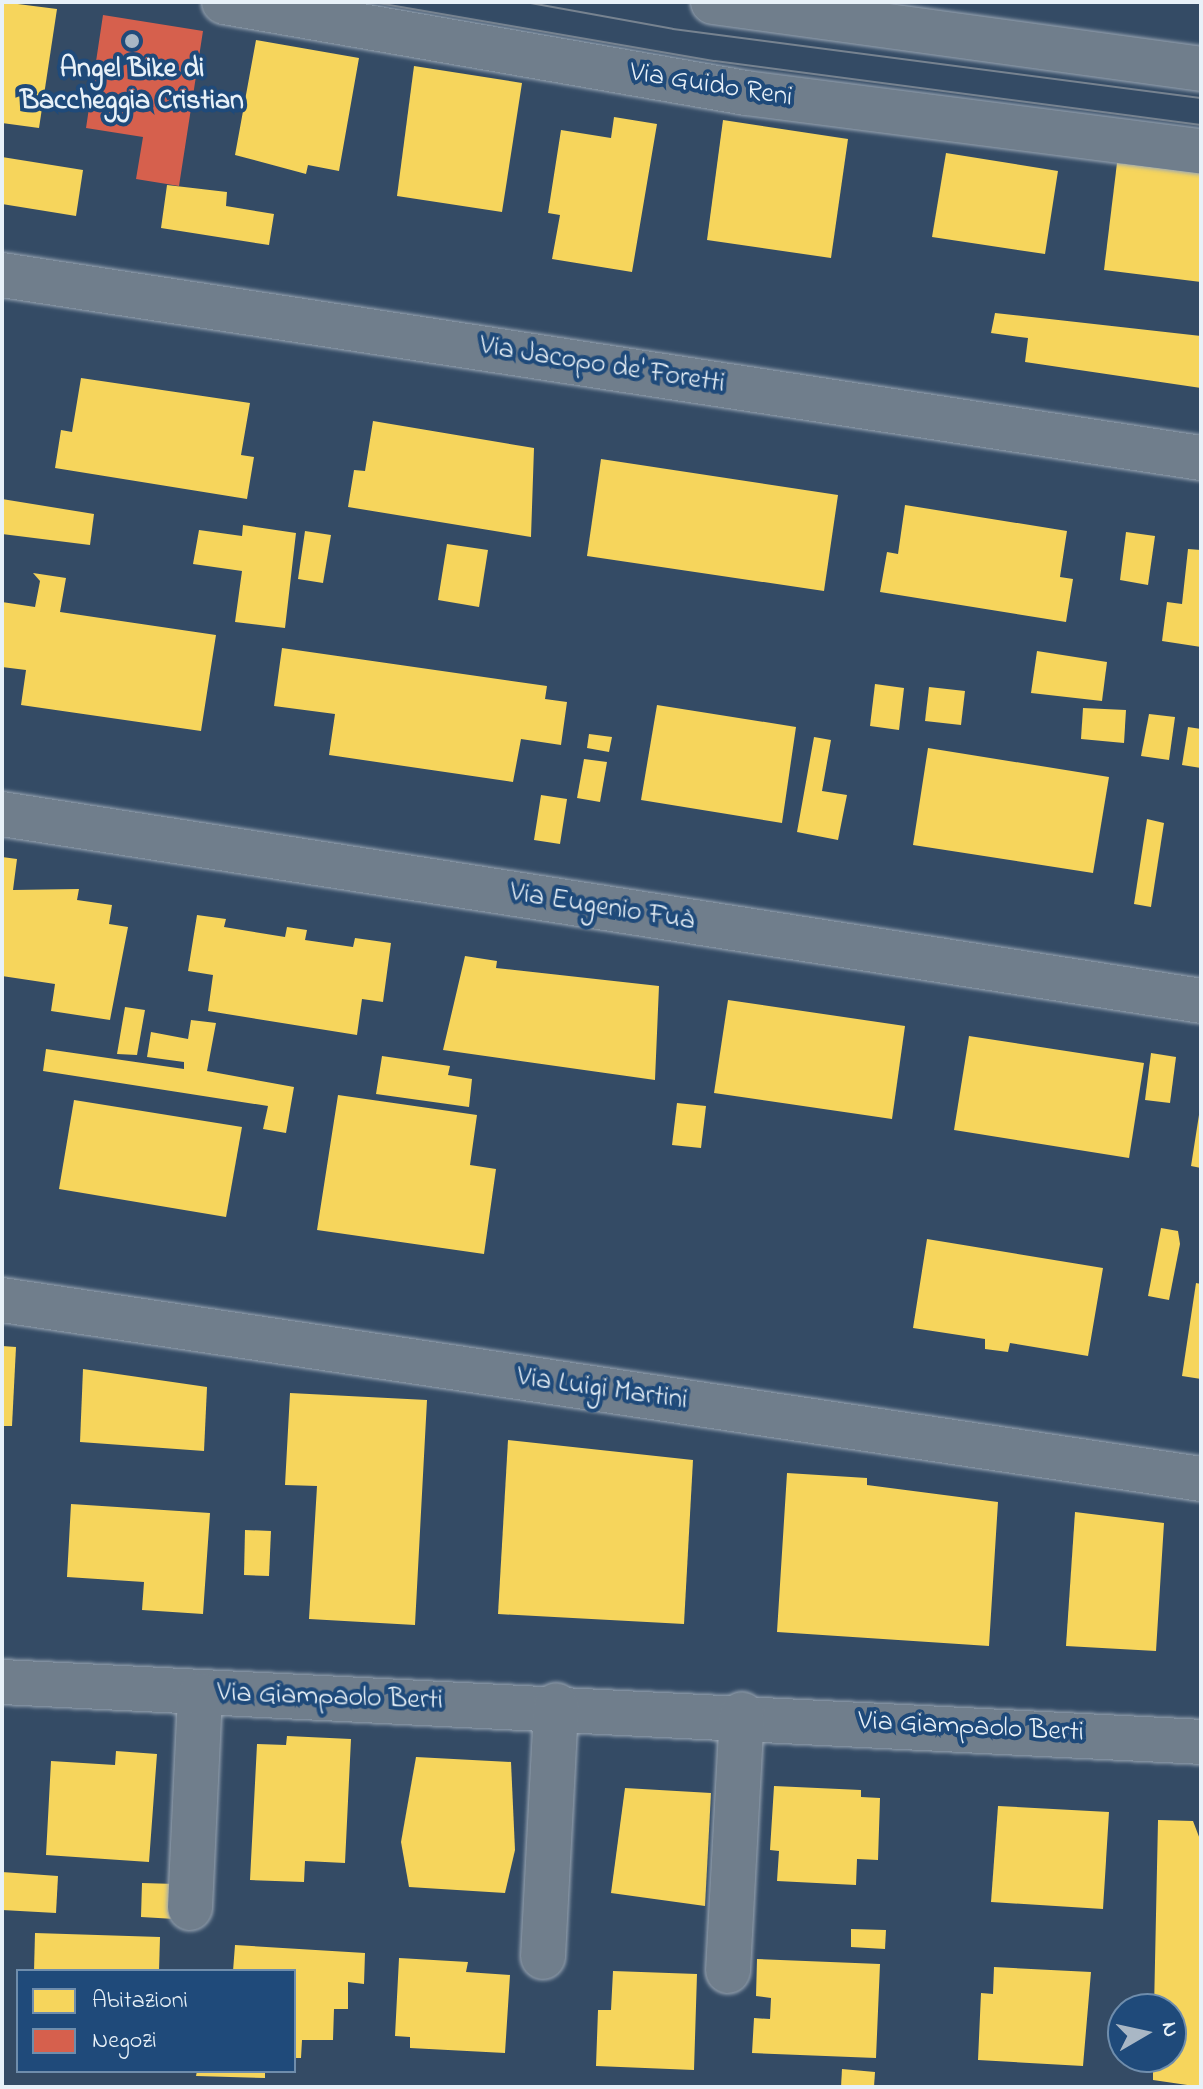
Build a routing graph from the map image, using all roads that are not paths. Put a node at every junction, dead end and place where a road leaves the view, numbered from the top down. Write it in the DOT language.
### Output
graph roads {
  1 [pos="224,2"];
  2 [pos="713,2"];
  3 [pos="1201,69"];
  4 [pos="1201,151"];
  5 [pos="2,275"];
  6 [pos="1201,458"];
  7 [pos="2,814"];
  8 [pos="1201,1001"];
  9 [pos="2,1300"];
  10 [pos="1201,1479"];
  11 [pos="2,1682"];
  12 [pos="200,1695"];
  13 [pos="556,1705"];
  14 [pos="742,1714"];
  15 [pos="1201,1742"];
  16 [pos="190,1908"];
  17 [pos="543,1957"];
  18 [pos="728,1971"];
  1 -- 4 [label="street, Via Guido Reni"];
  2 -- 3 [label="street"];
  5 -- 6 [label="street, Via Jacopo de' Foretti"];
  7 -- 8 [label="street, Via Eugenio Fuà"];
  9 -- 10 [label="street, Via Luigi Martini"];
  11 -- 12 [label="street, Via Giampaolo Berti"];
  12 -- 13 [label="street, Via Giampaolo Berti"];
  12 -- 16 [label="street, Via Giampaolo Berti"];
  13 -- 14 [label="street, Via Giampaolo Berti"];
  13 -- 17 [label="street"];
  14 -- 15 [label="street, Via Giampaolo Berti"];
  14 -- 18 [label="street"];
}
